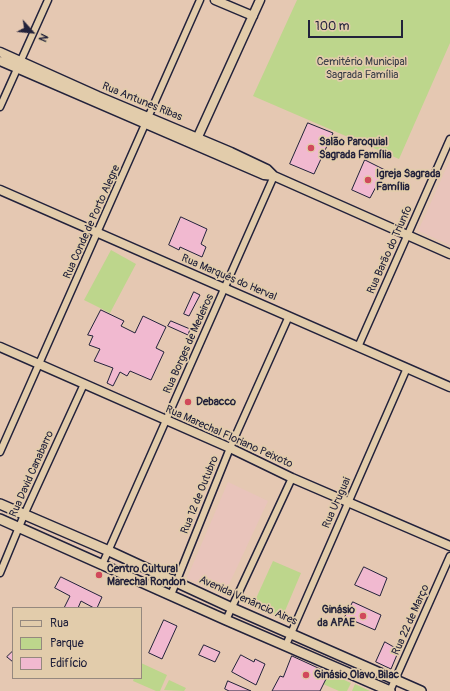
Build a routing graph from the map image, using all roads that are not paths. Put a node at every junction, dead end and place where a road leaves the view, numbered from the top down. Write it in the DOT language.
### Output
graph roads {
  1 [pos="48,0"];
  2 [pos="200,0"];
  3 [pos="215,0"];
  4 [pos="260,0"];
  5 [pos="252,16"];
  6 [pos="0,52"];
  7 [pos="0,60"];
  8 [pos="19,65"];
  9 [pos="0,107"];
  10 [pos="147,121"];
  11 [pos="450,139"];
  12 [pos="196,140"];
  13 [pos="274,176"];
  14 [pos="0,190"];
  15 [pos="98,233"];
  16 [pos="407,235"];
  17 [pos="450,254"];
  18 [pos="224,288"];
  19 [pos="289,316"];
  20 [pos="0,347"];
  21 [pos="358,347"];
  22 [pos="39,364"];
  23 [pos="407,368"];
  24 [pos="84,384"];
  25 [pos="450,387"];
  26 [pos="166,420"];
  27 [pos="230,448"];
  28 [pos="0,452"];
  29 [pos="292,478"];
  30 [pos="349,501"];
  31 [pos="0,504"];
  32 [pos="24,515"];
  33 [pos="0,519"];
  34 [pos="20,528"];
  35 [pos="59,530"];
  36 [pos="53,542"];
  37 [pos="450,546"];
  38 [pos="108,551"];
  39 [pos="450,556"];
  40 [pos="102,565"];
  41 [pos="0,573"];
  42 [pos="176,582"];
  43 [pos="171,595"];
  44 [pos="232,608"];
  45 [pos="226,620"];
  46 [pos="291,633"];
  47 [pos="286,645"];
  48 [pos="395,680"];
  49 [pos="390,691"];
  50 [pos="421,691"];
  1 -- 8 [label="street"];
  2 -- 10 [label="street, Rua Conde de Porto Alegre"];
  3 -- 5 [label="street"];
  4 -- 5 [label="street"];
  5 -- 12 [label="street"];
  6 -- 8 [label="street, Rua Antunes Ribas"];
  7 -- 8 [label="street, Rua Antunes Ribas"];
  8 -- 9 [label="street"];
  8 -- 10 [label="street, Rua Antunes Ribas"];
  10 -- 12 [label="street, Rua Antunes Ribas"];
  10 -- 15 [label="street, Rua Conde de Porto Alegre"];
  11 -- 16 [label="street, Rua Barão do Triunfo"];
  12 -- 13 [label="street, Rua Antunes Ribas"];
  13 -- 16 [label="street, Rua Antunes Ribas"];
  13 -- 18 [label="street, Rua Borges de Medeiros"];
  14 -- 15 [label="street, Rua Marquês do Herval"];
  15 -- 18 [label="street, Rua Marquês do Herval"];
  15 -- 22 [label="street, Rua Conde de Porto Alegre"];
  16 -- 17 [label="street, Rua Antunes Ribas"];
  16 -- 21 [label="street, Rua Barão do Triunfo"];
  18 -- 19 [label="street, Rua Marquês do Herval"];
  18 -- 26 [label="street, Rua Borges de Medeiros"];
  19 -- 21 [label="street, Rua Marquês do Herval"];
  19 -- 27 [label="street, Rua 12 de Outubro"];
  20 -- 22 [label="street, Rua Marechal Floriano Peixoto"];
  21 -- 23 [label="street, Rua Marquês do Herval"];
  22 -- 24 [label="street, Rua Marechal Floriano Peixoto"];
  22 -- 28 [label="street, Rua Conde de Porto Alegre"];
  23 -- 25 [label="street, Rua Marquês do Herval"];
  23 -- 30 [label="street, Rua Uruguai"];
  24 -- 26 [label="street, Rua Marechal Floriano Peixoto"];
  24 -- 32 [label="street, Rua David Canabarro"];
  26 -- 27 [label="street, Rua Marechal Floriano Peixoto"];
  26 -- 38 [label="street, Rua Borges de Medeiros"];
  27 -- 29 [label="street, Rua Marechal Floriano Peixoto"];
  27 -- 42 [label="street, Rua 12 de Outubro"];
  29 -- 30 [label="street, Rua Marechal Floriano Peixoto"];
  29 -- 44 [label="street"];
  30 -- 37 [label="street, Rua Marechal Floriano Peixoto"];
  30 -- 46 [label="street, Rua Uruguai"];
  31 -- 32 [label="main road, Avenida Venâncio Aires"];
  32 -- 34 [label="street, Rua David Canabarro"];
  32 -- 35 [label="main road, Avenida Venâncio Aires"];
  33 -- 34 [label="main road"];
  34 -- 36 [label="main road"];
  34 -- 41 [label="street, Rua David Canabarro"];
  35 -- 36 [label="main road"];
  35 -- 38 [label="main road, Avenida Venâncio Aires"];
  36 -- 40 [label="main road"];
  38 -- 40 [label="street, Rua Borges de Medeiros"];
  38 -- 42 [label="main road, Avenida Venâncio Aires"];
  39 -- 48 [label="street, Rua 22 de Março"];
  40 -- 43 [label="main road"];
  42 -- 43 [label="street, Rua 12 de Outubro"];
  42 -- 44 [label="main road, Avenida Venâncio Aires"];
  43 -- 45 [label="main road"];
  44 -- 45 [label="street"];
  44 -- 46 [label="main road, Avenida Venâncio Aires"];
  45 -- 47 [label="main road"];
  46 -- 47 [label="street, Rua Uruguai"];
  46 -- 48 [label="main road, Avenida Venâncio Aires"];
  47 -- 49 [label="main road"];
  48 -- 49 [label="street, Rua 22 de Março"];
  48 -- 50 [label="main road, Avenida Venâncio Aires"];
}
